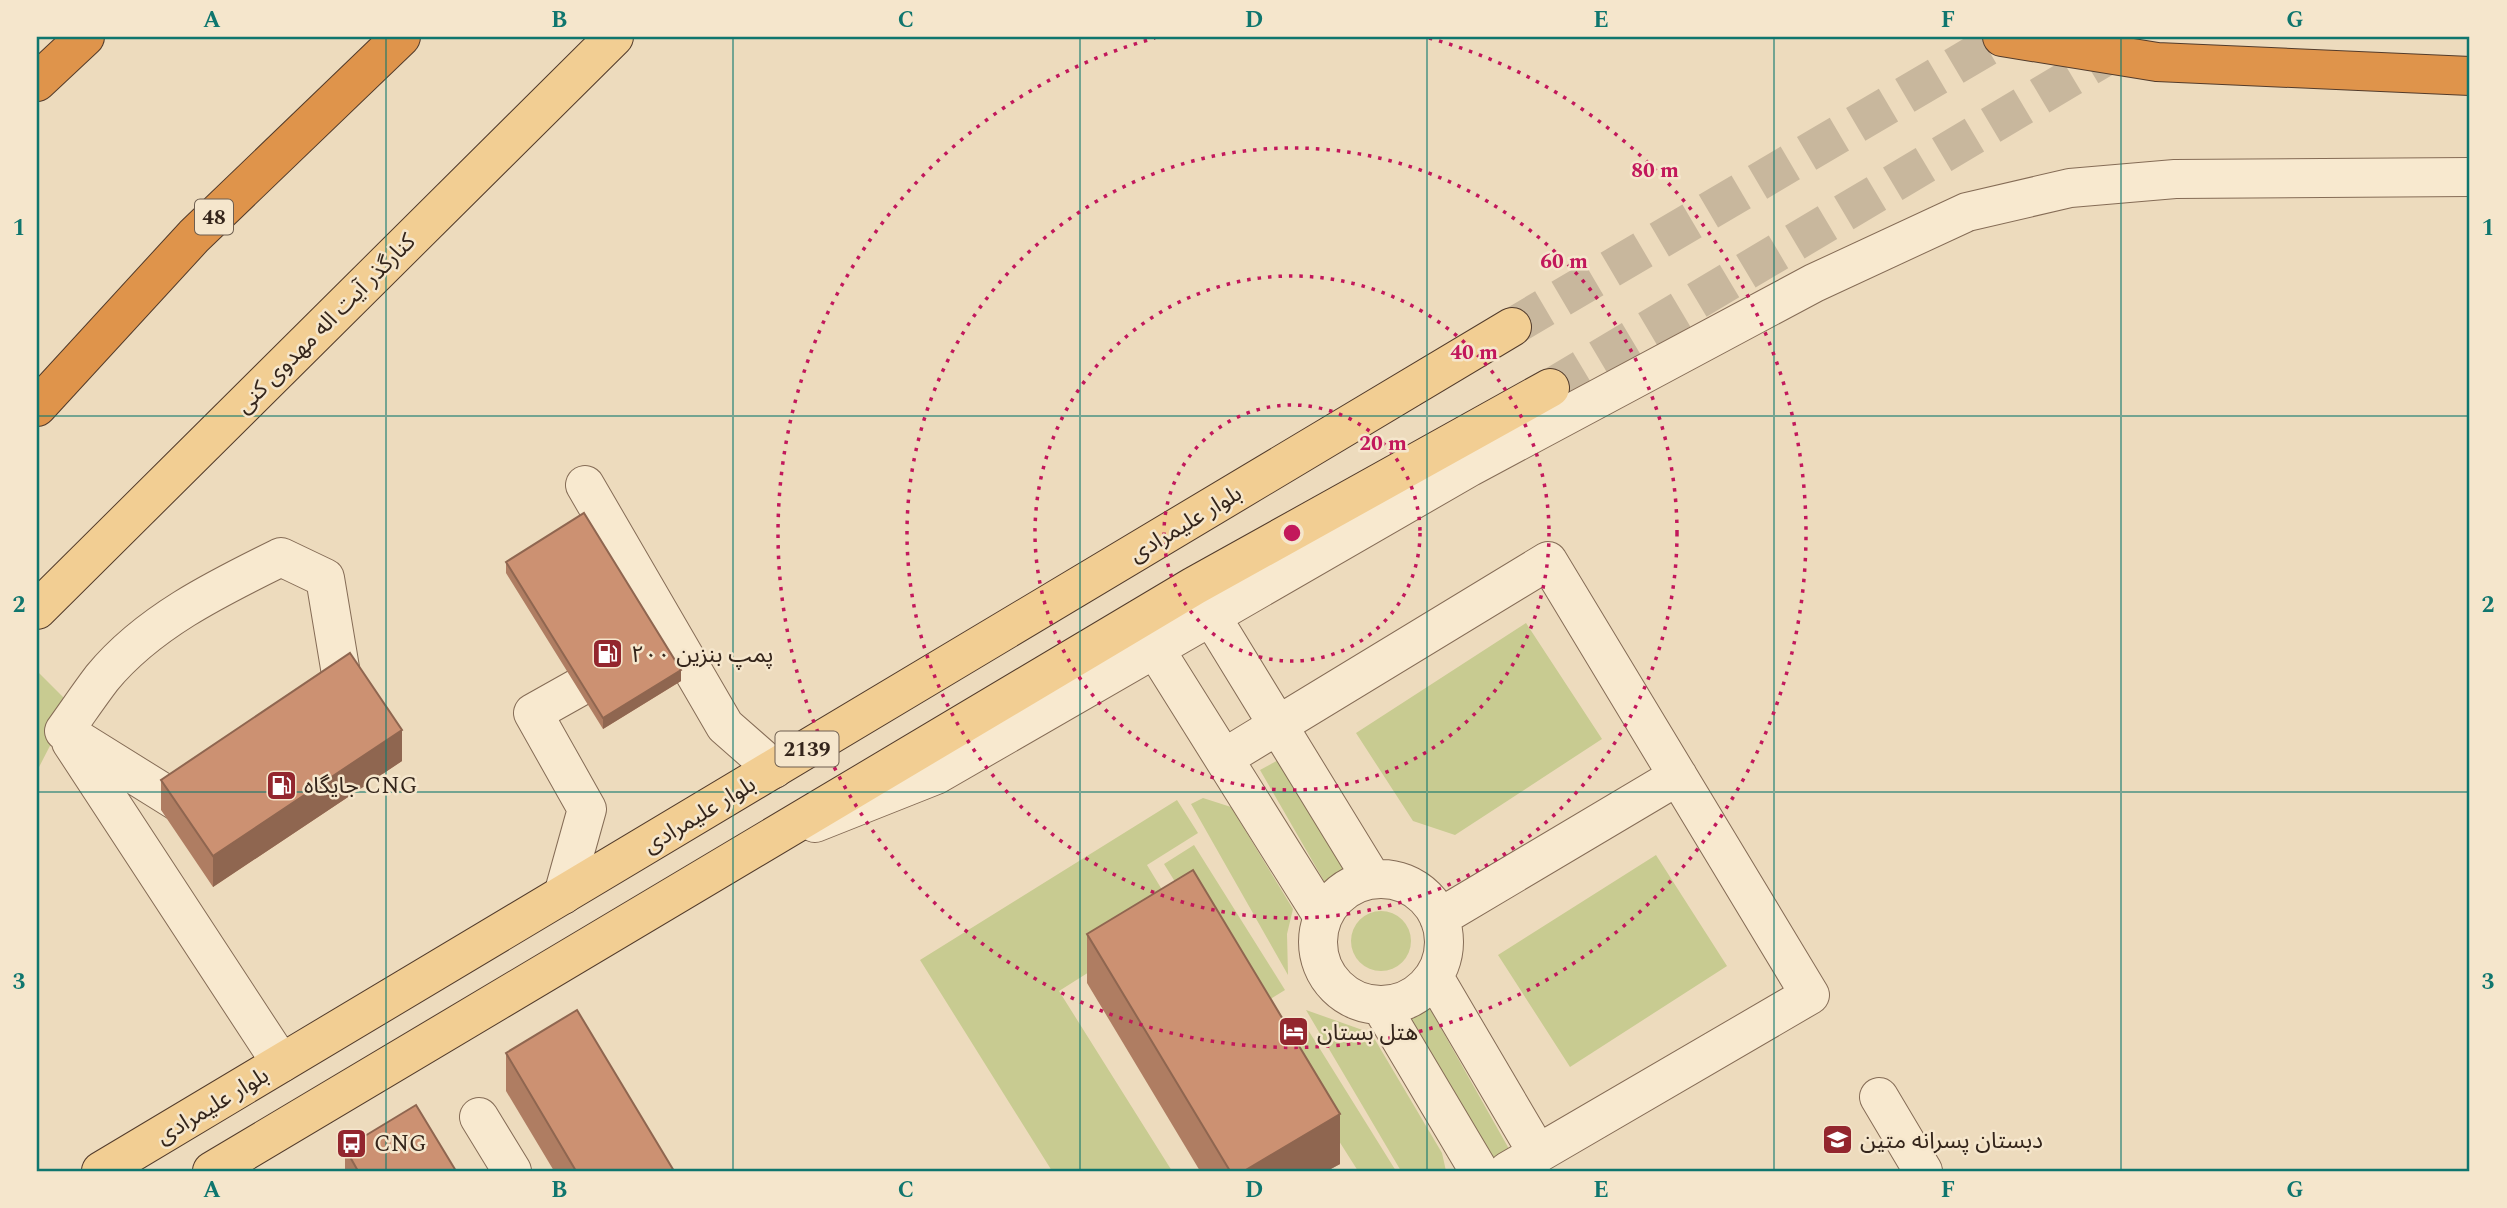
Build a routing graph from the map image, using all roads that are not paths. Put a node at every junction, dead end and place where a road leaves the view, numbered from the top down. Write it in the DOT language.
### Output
graph roads {
  1 [pos="85,37"];
  2 [pos="401,37"];
  3 [pos="614,37"];
  4 [pos="2002,37"];
  5 [pos="2470,76"];
  6 [pos="37,82"];
  7 [pos="2470,177"];
  8 [pos="1513,327"];
  9 [pos="1550,388"];
  10 [pos="37,407"];
  11 [pos="585,485"];
  12 [pos="37,610"];
  13 [pos="1211,616"];
  14 [pos="672,635"];
  15 [pos="1155,649"];
  16 [pos="1279,725"];
  17 [pos="64,731"];
  18 [pos="1224,758"];
  19 [pos="774,769"];
  20 [pos="1678,776"];
  21 [pos="764,842"];
  22 [pos="1372,879"];
  23 [pos="563,895"];
  24 [pos="1323,917"];
  25 [pos="1439,918"];
  26 [pos="1434,977"];
  27 [pos="1381,1006"];
  28 [pos="281,1063"];
  29 [pos="1879,1097"];
  30 [pos="479,1117"];
  31 [pos="1523,1162"];
  32 [pos="101,1171"];
  33 [pos="212,1171"];
  34 [pos="512,1171"];
  35 [pos="1479,1171"];
  36 [pos="1923,1171"];
  1 -- 6 [label="highway"];
  2 -- 10 [label="highway, 48"];
  3 -- 12 [label="main road, کنارگذر آیت اله مهدوی کنی"];
  4 -- 5 [label="highway"];
  7 -- 13 [label="street"];
  8 -- 19 [label="main road, بلوار علیمرادی / 2139"];
  9 -- 21 [label="main road, 2139"];
  11 -- 14 [label="street"];
  13 -- 15 [label="street"];
  13 -- 16 [label="street"];
  14 -- 19 [label="street"];
  14 -- 23 [label="street"];
  15 -- 18 [label="street"];
  15 -- 21 [label="street"];
  16 -- 18 [label="street"];
  16 -- 20 [label="street"];
  16 -- 22 [label="street"];
  17 -- 17 [label="street"];
  17 -- 28 [label="street"];
  18 -- 24 [label="street"];
  19 -- 23 [label="main road, بلوار علیمرادی / 2139"];
  20 -- 25 [label="street"];
  20 -- 31 [label="street"];
  21 -- 33 [label="main road, 2139"];
  22 -- 24 [label="street"];
  22 -- 25 [label="street"];
  23 -- 28 [label="main road, بلوار علیمرادی / 2139"];
  24 -- 27 [label="street"];
  25 -- 26 [label="street"];
  26 -- 27 [label="street"];
  26 -- 31 [label="street"];
  27 -- 35 [label="street"];
  28 -- 32 [label="main road, بلوار علیمرادی / 2139"];
  29 -- 36 [label="street"];
  30 -- 34 [label="street"];
}
